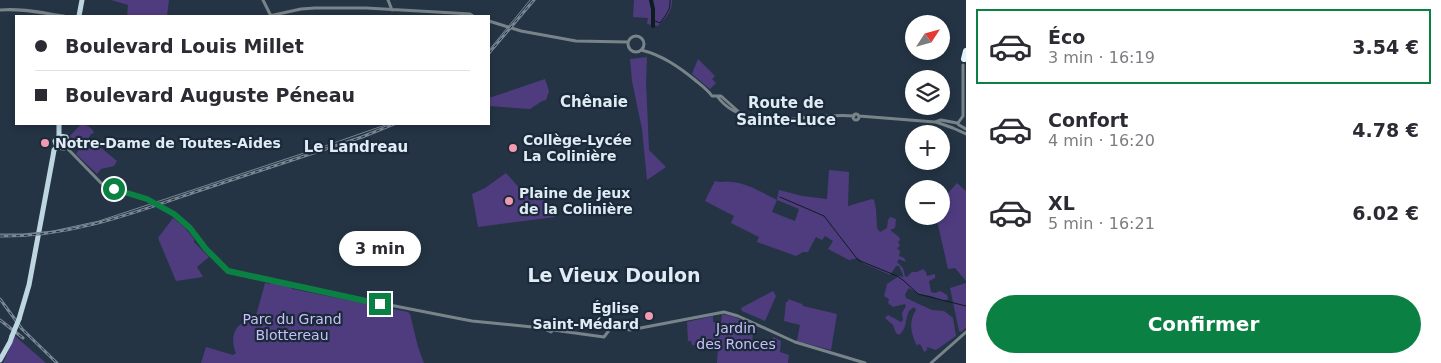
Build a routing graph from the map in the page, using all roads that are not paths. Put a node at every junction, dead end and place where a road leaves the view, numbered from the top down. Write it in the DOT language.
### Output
graph roads {
  1 [pos="82,0"];
  2 [pos="263,0"];
  3 [pos="388,0"];
  4 [pos="0,10"];
  5 [pos="392,10"];
  6 [pos="57,15"];
  7 [pos="80,15"];
  8 [pos="270,15"];
  9 [pos="274,15"];
  10 [pos="472,15"];
  11 [pos="490,21"];
  12 [pos="628,42"];
  13 [pos="642,48"];
  14 [pos="966,51"];
  15 [pos="965,62"];
  16 [pos="59,125"];
  17 [pos="956,126"];
  18 [pos="966,128"];
  19 [pos="966,134"];
  20 [pos="59,136"];
  21 [pos="57,147"];
  22 [pos="66,147"];
  23 [pos="966,332"];
  24 [pos="2,354"];
  25 [pos="0,362"];
  26 [pos="865,363"];
  27 [pos="931,363"];
  1 -- 7 [label="main road"];
  2 -- 8 [label="street"];
  3 -- 5 [label="street"];
  4 -- 6 [label="street"];
  5 -- 9 [label="street"];
  5 -- 10 [label="street"];
  11 -- 12 [label="street"];
  12 -- 13 [label="street"];
  12 -- 13 [label="street"];
  13 -- 17 [label="street"];
  14 -- 15 [label="highway"];
  15 -- 17 [label="street"];
  16 -- 20 [label="main road"];
  17 -- 18 [label="street"];
  17 -- 19 [label="street"];
  20 -- 21 [label="main road"];
  20 -- 22 [label="main road"];
  21 -- 22 [label="main road"];
  21 -- 24 [label="main road, bridge"];
  22 -- 26 [label="street"];
  23 -- 27 [label="street"];
  24 -- 25 [label="main road"];
}
